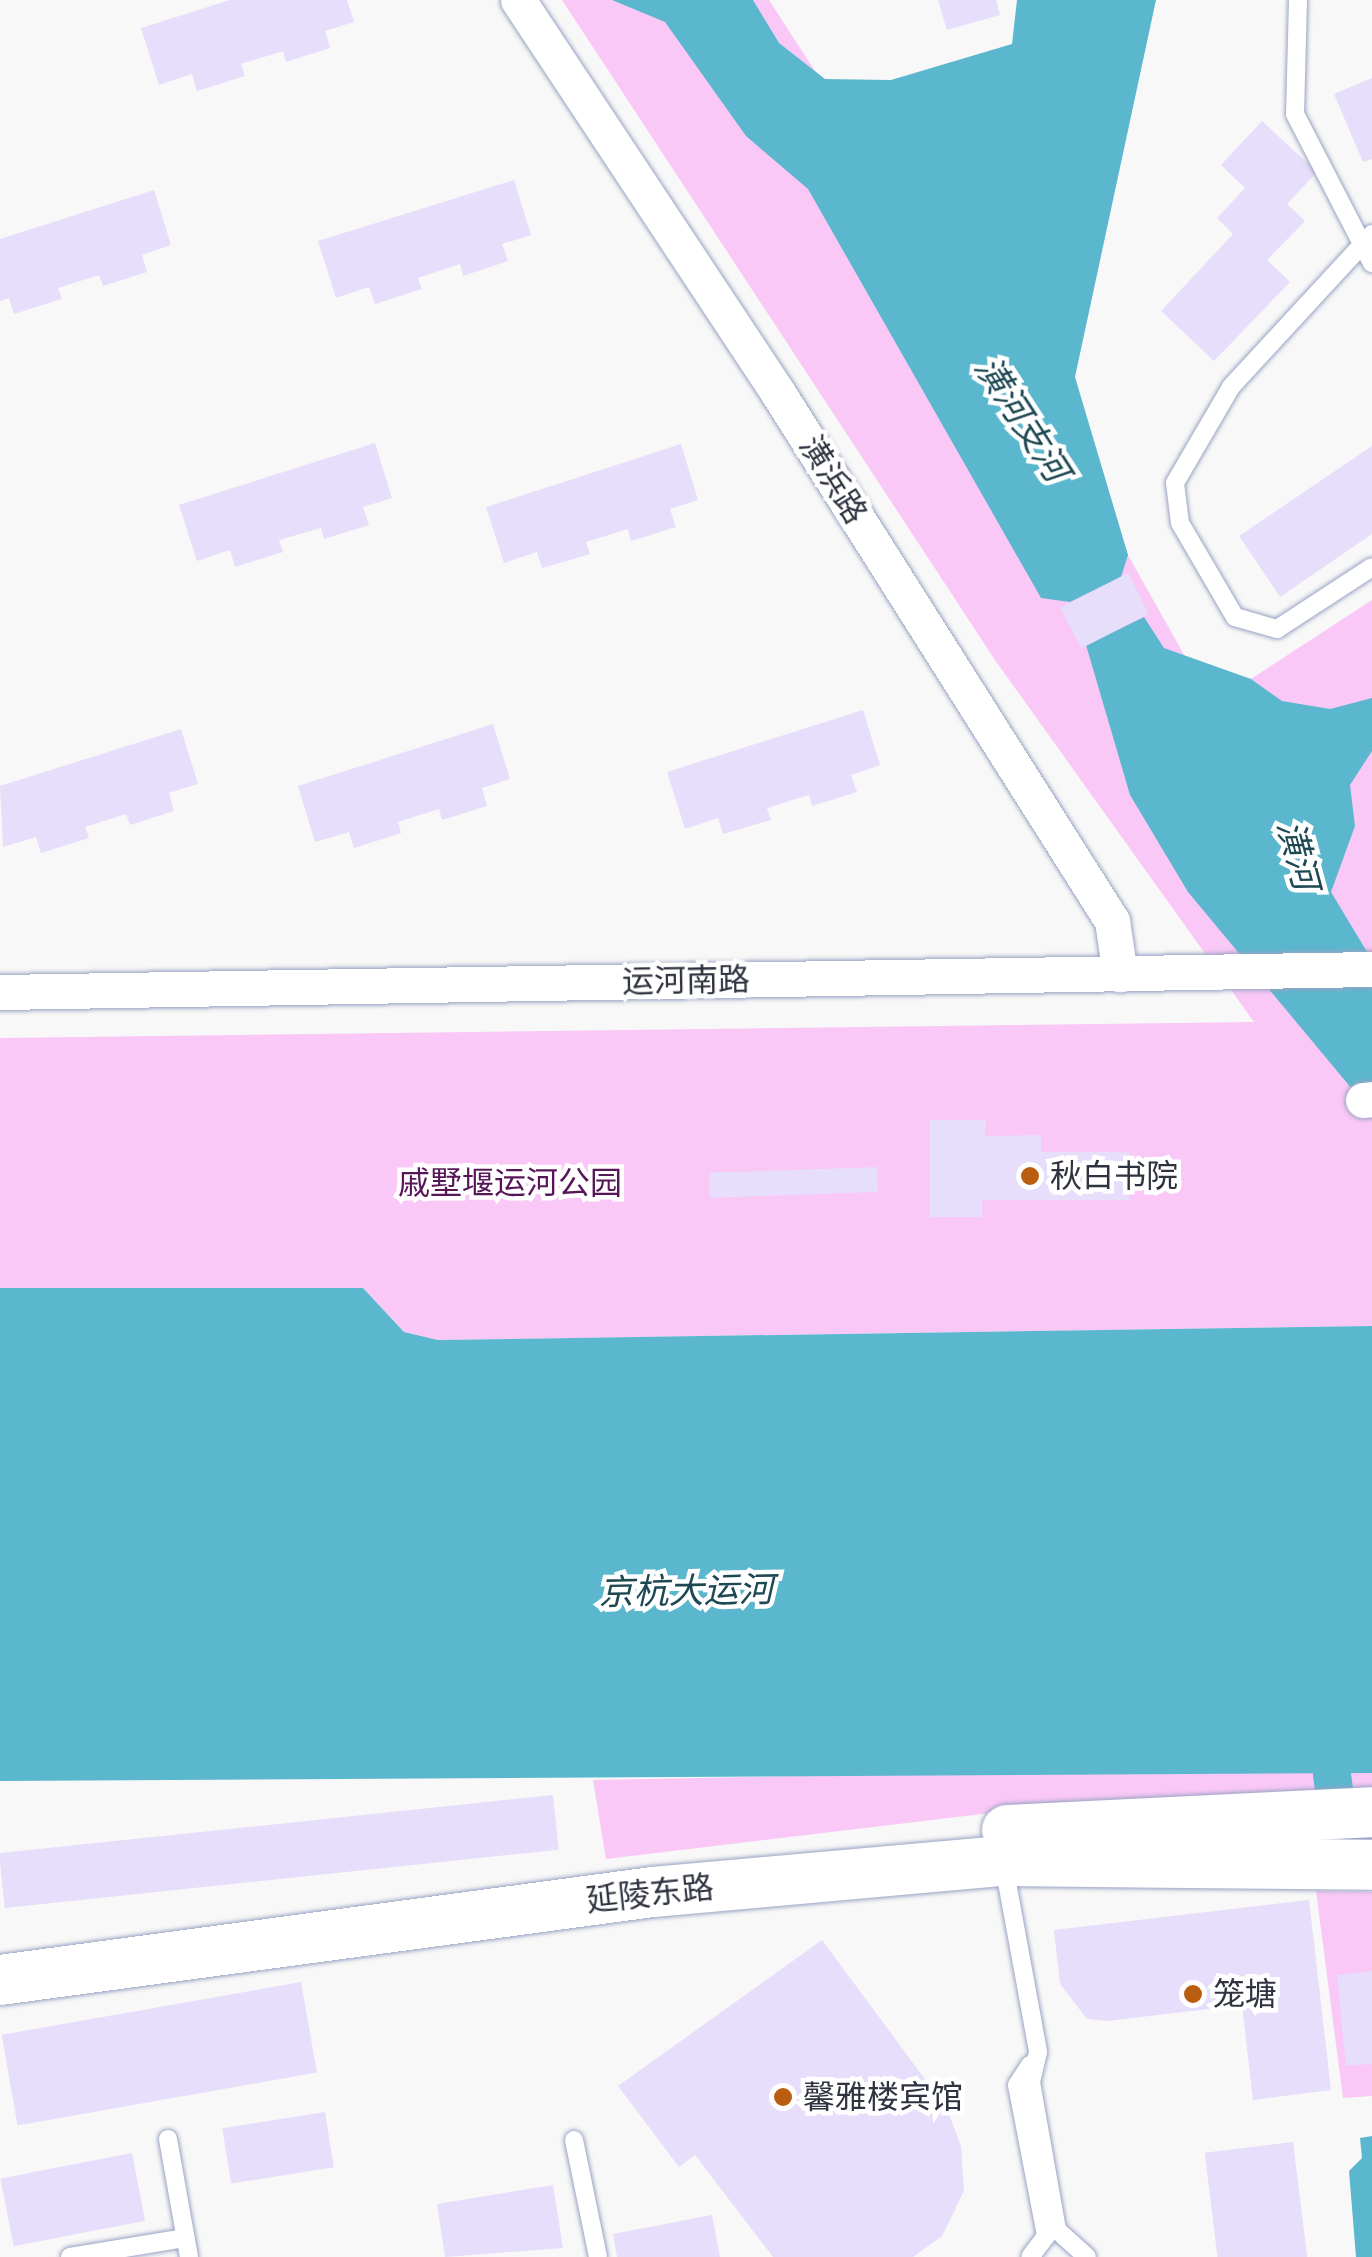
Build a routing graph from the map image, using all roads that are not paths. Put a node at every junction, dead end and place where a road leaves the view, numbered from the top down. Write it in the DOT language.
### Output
graph roads {
  1 [pos="518,0"];
  2 [pos="1298,0"];
  3 [pos="1366,240"];
  4 [pos="1372,263"];
  5 [pos="1372,566"];
  6 [pos="1372,969"];
  7 [pos="1120,974"];
  8 [pos="0,992"];
  9 [pos="1372,1812"];
  10 [pos="1000,1846"];
  11 [pos="1372,1865"];
  12 [pos="0,1947"];
  13 [pos="0,1980"];
  14 [pos="1038,2052"];
  15 [pos="168,2139"];
  16 [pos="574,2140"];
  17 [pos="187,2248"];
  18 [pos="70,2257"];
  19 [pos="598,2257"];
  20 [pos="1030,2257"];
  21 [pos="1086,2257"];
  1 -- 7 [label="street, 潢浜路"];
  2 -- 3 [label="lane"];
  3 -- 4 [label="lane"];
  3 -- 5 [label="lane"];
  6 -- 7 [label="street, 运河南路"];
  7 -- 8 [label="street, 运河南路"];
  9 -- 10 [label="main road, 延陵东路"];
  10 -- 11 [label="main road, 延陵东路"];
  10 -- 12 [label="main road, 延陵东路"];
  10 -- 13 [label="main road, 延陵东路"];
  10 -- 14 [label="lane"];
  14 -- 20 [label="lane"];
  14 -- 21 [label="lane"];
  15 -- 17 [label="lane"];
  16 -- 19 [label="lane"];
  17 -- 18 [label="lane"];
}
